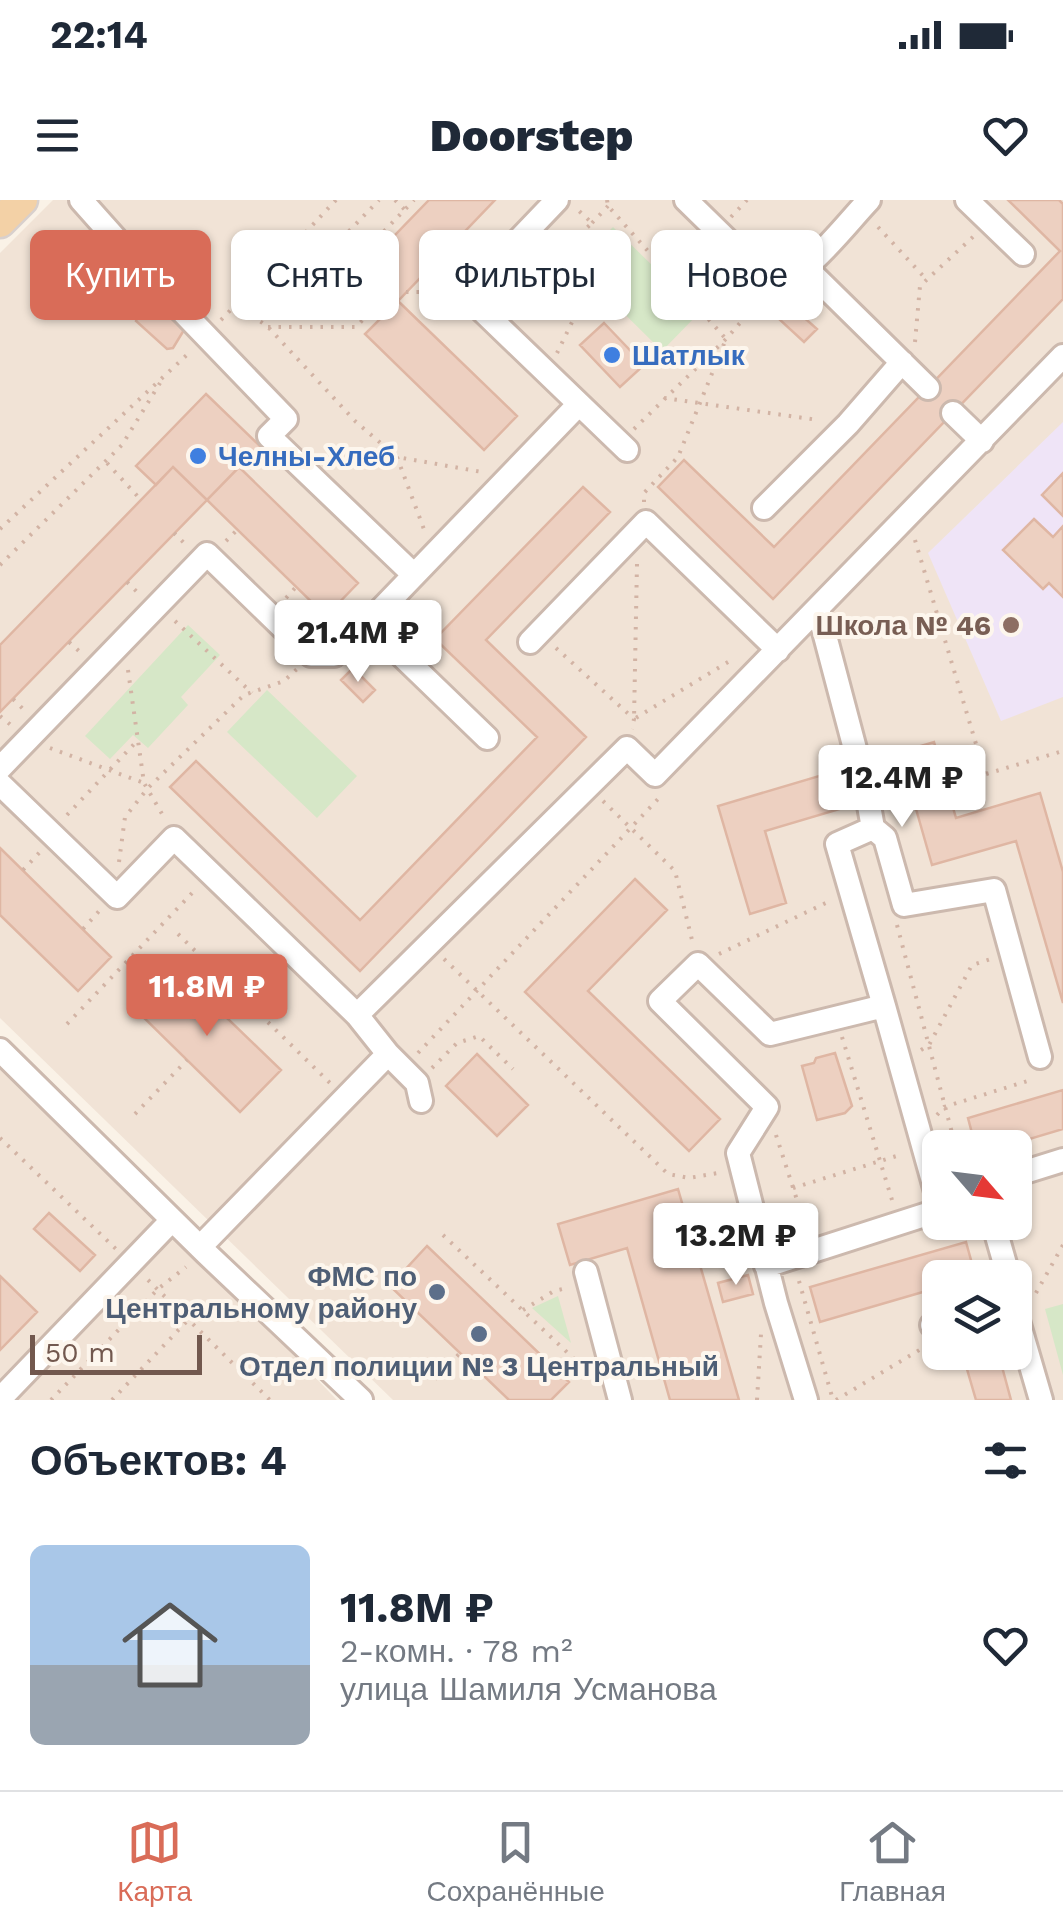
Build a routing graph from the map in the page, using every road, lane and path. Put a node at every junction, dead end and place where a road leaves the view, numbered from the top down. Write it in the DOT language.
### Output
graph roads {
  1 [pos="22,200"];
  2 [pos="81,200"];
  3 [pos="336,200"];
  4 [pos="379,200"];
  5 [pos="395,200"];
  6 [pos="414,200"];
  7 [pos="557,200"];
  8 [pos="568,200"];
  9 [pos="686,200"];
  10 [pos="967,200"];
  11 [pos="608,203"];
  12 [pos="865,204"];
  13 [pos="405,210"];
  14 [pos="0,222"];
  15 [pos="990,222"];
  16 [pos="592,223"];
  17 [pos="308,230"];
  18 [pos="350,230"];
  19 [pos="386,230"];
  20 [pos="528,230"];
  21 [pos="717,230"];
  22 [pos="823,248"];
  23 [pos="1023,254"];
  24 [pos="927,280"];
  25 [pos="823,283"];
  26 [pos="406,292"];
  27 [pos="419,292"];
  28 [pos="257,320"];
  29 [pos="362,320"];
  30 [pos="493,320"];
  31 [pos="743,320"];
  32 [pos="268,328"];
  33 [pos="726,339"];
  34 [pos="1063,356"];
  35 [pos="548,372"];
  36 [pos="914,374"];
  37 [pos="166,375"];
  38 [pos="154,386"];
  39 [pos="664,398"];
  40 [pos="579,404"];
  41 [pos="700,404"];
  42 [pos="953,413"];
  43 [pos="814,419"];
  44 [pos="639,424"];
  45 [pos="982,440"];
  46 [pos="627,450"];
  47 [pos="397,457"];
  48 [pos="106,462"];
  49 [pos="507,476"];
  50 [pos="142,500"];
  51 [pos="764,508"];
  52 [pos="908,516"];
  53 [pos="642,526"];
  54 [pos="0,530"];
  55 [pos="434,554"];
  56 [pos="0,566"];
  57 [pos="414,575"];
  58 [pos="158,605"];
  59 [pos="818,609"];
  60 [pos="368,623"];
  61 [pos="535,637"];
  62 [pos="123,641"];
  63 [pos="772,644"];
  64 [pos="311,655"];
  65 [pos="252,693"];
  66 [pos="0,716"];
  67 [pos="634,719"];
  68 [pos="487,738"];
  69 [pos="28,740"];
  70 [pos="136,742"];
  71 [pos="627,748"];
  72 [pos="1063,750"];
  73 [pos="859,764"];
  74 [pos="0,768"];
  75 [pos="109,771"];
  76 [pos="985,774"];
  77 [pos="956,783"];
  78 [pos="0,784"];
  79 [pos="146,786"];
  80 [pos="589,787"];
  81 [pos="665,792"];
  82 [pos="868,800"];
  83 [pos="631,828"];
  84 [pos="873,828"];
  85 [pos="50,832"];
  86 [pos="174,838"];
  87 [pos="211,873"];
  88 [pos="849,892"];
  89 [pos="114,895"];
  90 [pos="904,905"];
  91 [pos="178,934"];
  92 [pos="430,944"];
  93 [pos="1010,952"];
  94 [pos="698,964"];
  95 [pos="477,991"];
  96 [pos="884,1006"];
  97 [pos="356,1015"];
  98 [pos="836,1020"];
  99 [pos="67,1024"];
  100 [pos="930,1045"];
  101 [pos="0,1050"];
  102 [pos="1040,1056"];
  103 [pos="187,1060"];
  104 [pos="899,1061"];
  105 [pos="513,1069"];
  106 [pos="408,1077"];
  107 [pos="345,1098"];
  108 [pos="944,1106"];
  109 [pos="767,1107"];
  110 [pos="135,1114"];
  111 [pos="929,1130"];
  112 [pos="951,1130"];
  113 [pos="922,1142"];
  114 [pos="1063,1160"];
  115 [pos="880,1162"];
  116 [pos="742,1169"];
  117 [pos="1032,1170"];
  118 [pos="793,1188"];
  119 [pos="922,1215"];
  120 [pos="172,1220"];
  121 [pos="900,1224"];
  122 [pos="444,1235"];
  123 [pos="1063,1245"];
  124 [pos="803,1254"];
  125 [pos="194,1256"];
  126 [pos="766,1266"];
  127 [pos="587,1277"];
  128 [pos="1032,1285"];
  129 [pos="776,1303"];
  130 [pos="523,1310"];
  131 [pos="188,1319"];
  132 [pos="922,1338"];
  133 [pos="460,1353"];
  134 [pos="1032,1363"];
  135 [pos="590,1374"];
  136 [pos="435,1379"];
  137 [pos="0,1399"];
  138 [pos="51,1400"];
  139 [pos="112,1400"];
  140 [pos="361,1400"];
  141 [pos="620,1400"];
  142 [pos="757,1400"];
  143 [pos="806,1400"];
  144 [pos="835,1400"];
  145 [pos="1042,1400"];
  1 -- 14 [label="main road"];
  2 -- 57 [label="street"];
  3 -- 17 [label="path"];
  4 -- 18 [label="path"];
  5 -- 13 [label="path"];
  6 -- 13 [label="path"];
  7 -- 20 [label="street"];
  8 -- 16 [label="path"];
  9 -- 21 [label="street"];
  10 -- 15 [label="street"];
  11 -- 16 [label="path"];
  11 -- 33 [label="path"];
  12 -- 22 [label="street"];
  12 -- 24 [label="path"];
  13 -- 19 [label="path"];
  15 -- 23 [label="street"];
  15 -- 24 [label="path"];
  16 -- 35 [label="path"];
  24 -- 36 [label="path"];
  25 -- 36 [label="street"];
  26 -- 27 [label="path"];
  28 -- 32 [label="path"];
  29 -- 32 [label="path"];
  30 -- 35 [label="street"];
  31 -- 33 [label="path"];
  32 -- 47 [label="path"];
  33 -- 39 [label="path"];
  33 -- 41 [label="path"];
  34 -- 45 [label="street"];
  35 -- 40 [label="street"];
  36 -- 51 [label="street"];
  37 -- 48 [label="path"];
  38 -- 54 [label="path"];
  39 -- 41 [label="path"];
  39 -- 44 [label="path"];
  40 -- 46 [label="street"];
  40 -- 49 [label="street"];
  41 -- 43 [label="path"];
  41 -- 53 [label="path"];
  42 -- 45 [label="street"];
  45 -- 52 [label="street"];
  47 -- 49 [label="path"];
  47 -- 55 [label="path"];
  48 -- 50 [label="path"];
  48 -- 56 [label="path"];
  49 -- 55 [label="street"];
  52 -- 59 [label="street"];
  52 -- 76 [label="path"];
  53 -- 61 [label="street"];
  53 -- 63 [label="street"];
  53 -- 67 [label="path"];
  55 -- 57 [label="street"];
  57 -- 60 [label="street"];
  58 -- 62 [label="street"];
  58 -- 64 [label="street"];
  58 -- 65 [label="path"];
  59 -- 63 [label="street"];
  59 -- 73 [label="street"];
  60 -- 64 [label="street"];
  60 -- 68 [label="street"];
  61 -- 67 [label="path"];
  62 -- 69 [label="street"];
  62 -- 70 [label="path"];
  63 -- 67 [label="path"];
  63 -- 71 [label="street"];
  64 -- 65 [label="path"];
  65 -- 79 [label="path"];
  66 -- 69 [label="path"];
  67 -- 71 [label="path"];
  69 -- 74 [label="street"];
  69 -- 75 [label="path"];
  70 -- 75 [label="path"];
  70 -- 79 [label="path"];
  71 -- 80 [label="street"];
  72 -- 76 [label="path"];
  75 -- 79 [label="path"];
  75 -- 85 [label="path"];
  76 -- 77 [label="path"];
  78 -- 85 [label="street"];
  79 -- 86 [label="path"];
  79 -- 89 [label="path"];
  80 -- 83 [label="path"];
  80 -- 92 [label="street"];
  81 -- 83 [label="path"];
  82 -- 84 [label="street"];
  83 -- 94 [label="path"];
  83 -- 95 [label="path"];
  84 -- 88 [label="street"];
  84 -- 90 [label="street"];
  85 -- 89 [label="street"];
  86 -- 87 [label="street"];
  86 -- 89 [label="street"];
  87 -- 97 [label="street"];
  87 -- 99 [label="path"];
  88 -- 94 [label="path"];
  88 -- 96 [label="street"];
  90 -- 93 [label="street"];
  90 -- 100 [label="path"];
  91 -- 107 [label="path"];
  92 -- 95 [label="path"];
  92 -- 97 [label="street"];
  93 -- 100 [label="path"];
  93 -- 102 [label="street"];
  94 -- 98 [label="street"];
  94 -- 109 [label="street"];
  95 -- 106 [label="path"];
  95 -- 116 [label="path"];
  96 -- 98 [label="street"];
  96 -- 104 [label="street"];
  97 -- 106 [label="street"];
  98 -- 115 [label="path"];
  100 -- 104 [label="path"];
  100 -- 108 [label="path"];
  101 -- 120 [label="street"];
  102 -- 108 [label="path"];
  103 -- 110 [label="path"];
  104 -- 113 [label="street"];
  105 -- 106 [label="path"];
  106 -- 107 [label="street"];
  107 -- 125 [label="street"];
  108 -- 111 [label="path"];
  108 -- 112 [label="path"];
  109 -- 116 [label="street"];
  109 -- 118 [label="path"];
  113 -- 115 [label="path"];
  114 -- 117 [label="street"];
  115 -- 118 [label="path"];
  115 -- 121 [label="path"];
  116 -- 126 [label="street"];
  118 -- 124 [label="path"];
  119 -- 121 [label="street"];
  120 -- 125 [label="street"];
  120 -- 137 [label="street"];
  121 -- 124 [label="street"];
  122 -- 130 [label="path"];
  123 -- 128 [label="path"];
  124 -- 126 [label="street"];
  124 -- 144 [label="path"];
  125 -- 138 [label="path"];
  125 -- 140 [label="street"];
  126 -- 129 [label="street"];
  127 -- 130 [label="path"];
  127 -- 141 [label="street"];
  129 -- 142 [label="path"];
  129 -- 143 [label="street"];
  130 -- 135 [label="path"];
  131 -- 139 [label="path"];
  132 -- 144 [label="path"];
  133 -- 136 [label="path"];
  134 -- 145 [label="street"];
}
